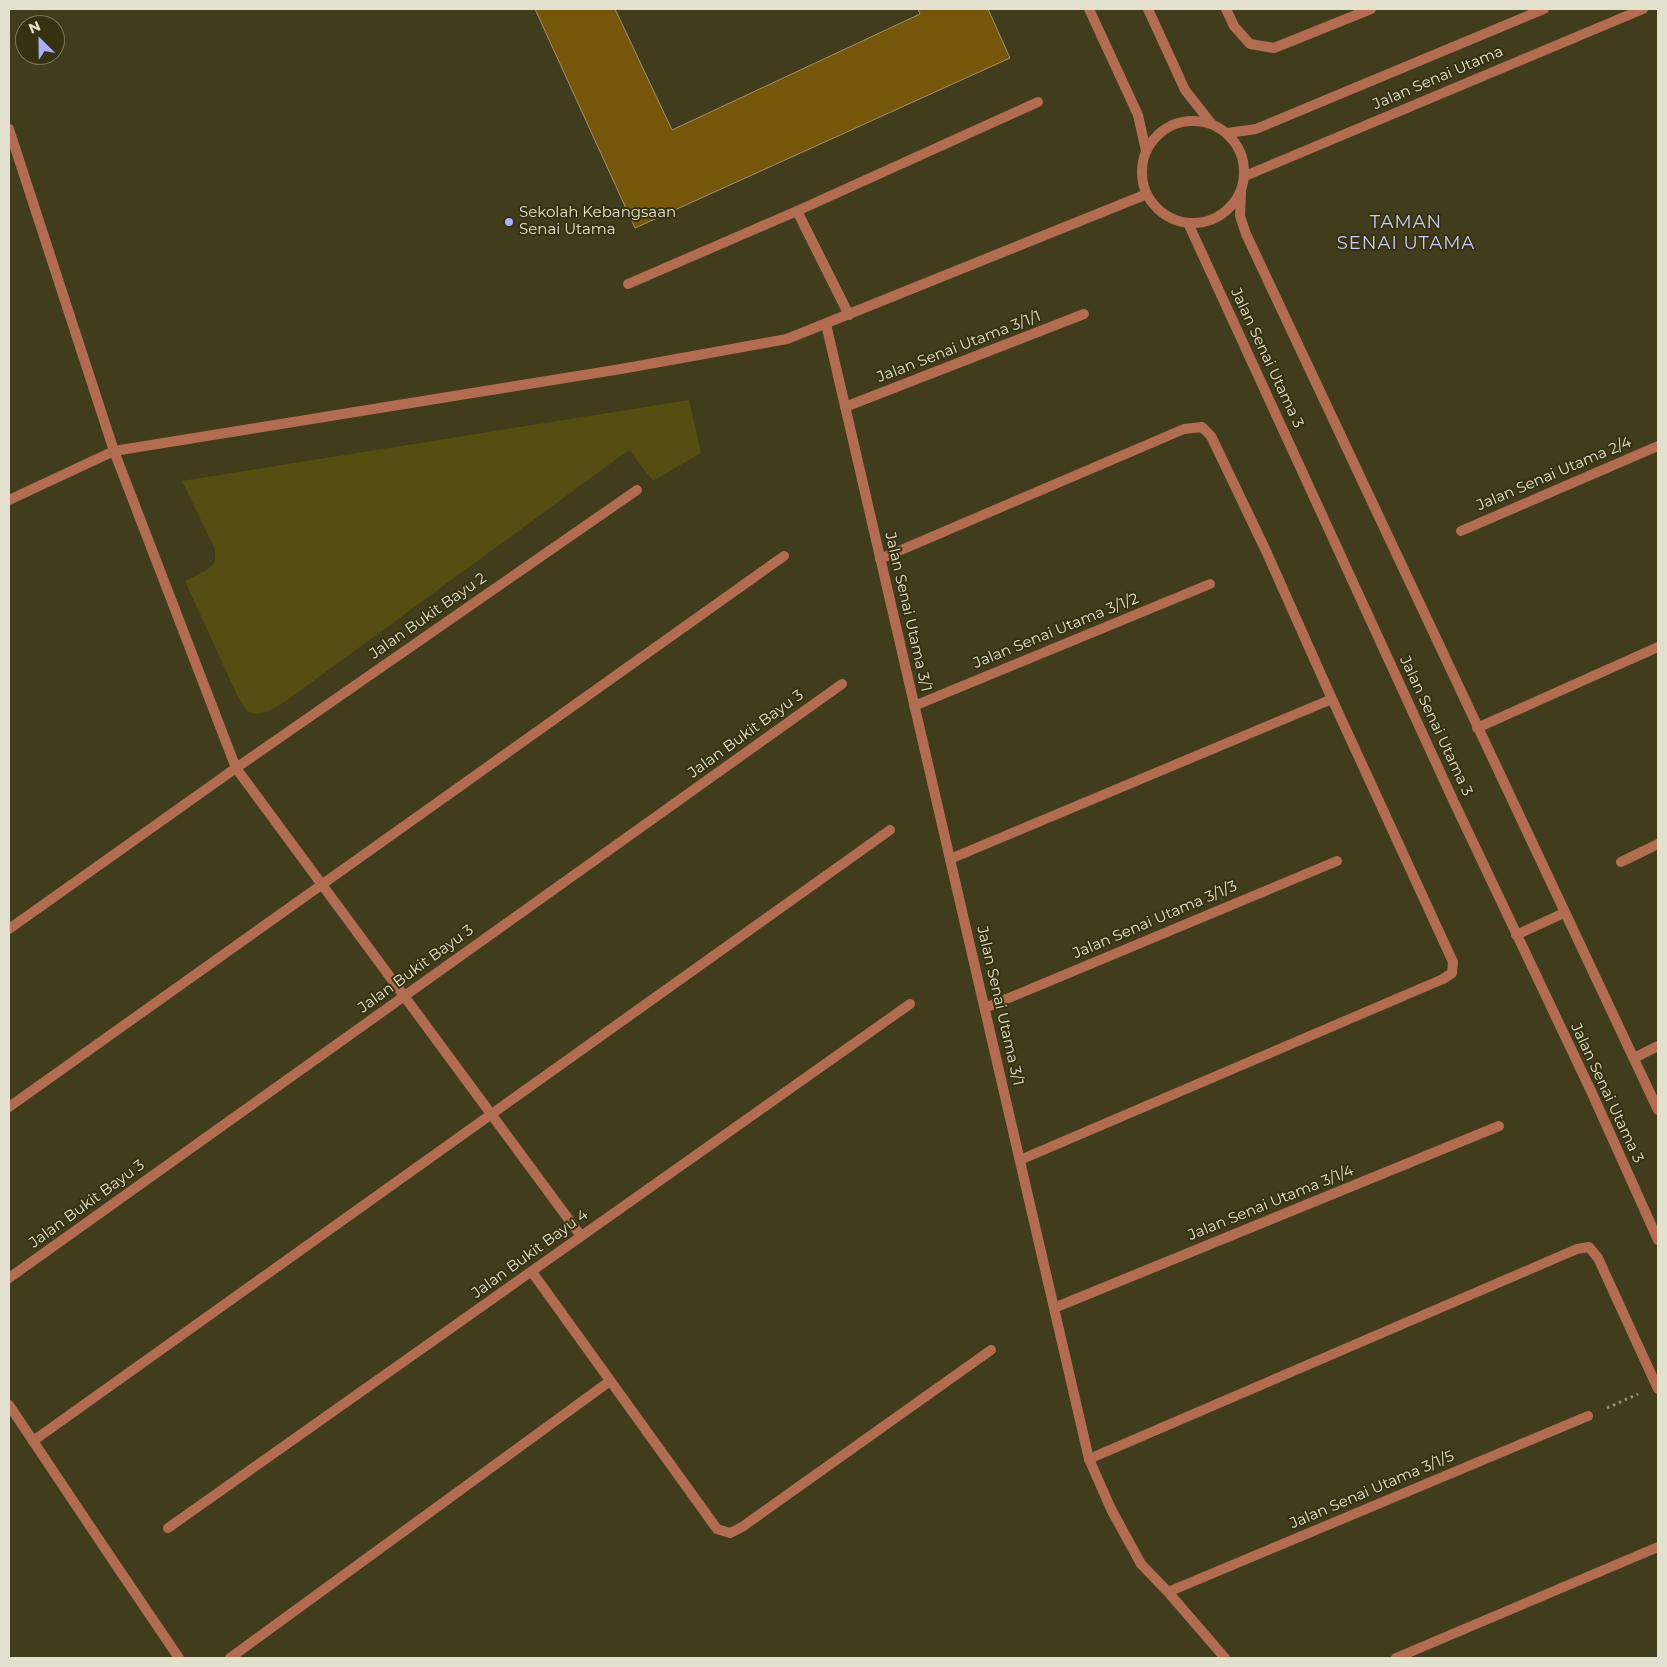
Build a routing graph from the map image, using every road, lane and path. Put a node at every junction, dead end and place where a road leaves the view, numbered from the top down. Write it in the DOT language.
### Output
graph roads {
  1 [pos="1089,9"];
  2 [pos="1148,9"];
  3 [pos="1226,9"];
  4 [pos="1371,9"];
  5 [pos="1544,9"];
  6 [pos="1643,9"];
  7 [pos="1038,102"];
  8 [pos="1211,123"];
  9 [pos="9,129"];
  10 [pos="1228,133"];
  11 [pos="1146,151"];
  12 [pos="1245,176"];
  13 [pos="1241,192"];
  14 [pos="1147,194"];
  15 [pos="798,211"];
  16 [pos="1188,223"];
  17 [pos="628,284"];
  18 [pos="1084,314"];
  19 [pos="849,315"];
  20 [pos="826,324"];
  21 [pos="845,407"];
  22 [pos="1658,446"];
  23 [pos="114,451"];
  24 [pos="637,490"];
  25 [pos="9,500"];
  26 [pos="1461,531"];
  27 [pos="784,556"];
  28 [pos="880,559"];
  29 [pos="1210,584"];
  30 [pos="1658,647"];
  31 [pos="842,684"];
  32 [pos="1332,699"];
  33 [pos="914,706"];
  34 [pos="1477,728"];
  35 [pos="236,768"];
  36 [pos="890,830"];
  37 [pos="1658,844"];
  38 [pos="950,859"];
  39 [pos="1337,861"];
  40 [pos="1620,862"];
  41 [pos="321,884"];
  42 [pos="1564,913"];
  43 [pos="9,929"];
  44 [pos="1516,935"];
  45 [pos="404,996"];
  46 [pos="910,1004"];
  47 [pos="985,1008"];
  48 [pos="1658,1046"];
  49 [pos="1634,1058"];
  50 [pos="9,1107"];
  51 [pos="1658,1110"];
  52 [pos="492,1114"];
  53 [pos="1499,1126"];
  54 [pos="1020,1160"];
  55 [pos="581,1236"];
  56 [pos="1658,1240"];
  57 [pos="532,1272"];
  58 [pos="9,1278"];
  59 [pos="1054,1308"];
  60 [pos="991,1350"];
  61 [pos="610,1381"];
  62 [pos="1658,1388"];
  63 [pos="9,1405"];
  64 [pos="1588,1416"];
  65 [pos="33,1441"];
  66 [pos="1089,1459"];
  67 [pos="168,1528"];
  68 [pos="1658,1548"];
  69 [pos="1168,1592"];
  70 [pos="1220,1656"];
  71 [pos="179,1658"];
  72 [pos="230,1658"];
  73 [pos="1396,1658"];
  1 -- 11 [label="street"];
  2 -- 8 [label="street"];
  3 -- 4 [label="street"];
  5 -- 10 [label="street, Jalan Senai Utama"];
  6 -- 12 [label="street, Jalan Senai Utama"];
  7 -- 15 [label="street"];
  8 -- 10 [label="street"];
  8 -- 11 [label="street"];
  9 -- 23 [label="street"];
  10 -- 12 [label="street"];
  11 -- 14 [label="street"];
  12 -- 13 [label="street"];
  13 -- 16 [label="street"];
  13 -- 34 [label="street"];
  14 -- 16 [label="street"];
  14 -- 19 [label="street"];
  15 -- 17 [label="street"];
  15 -- 19 [label="street"];
  16 -- 44 [label="street, Jalan Senai Utama 3"];
  18 -- 21 [label="street, Jalan Senai Utama 3/1/1"];
  19 -- 20 [label="street"];
  20 -- 21 [label="street, Jalan Senai Utama 3/1"];
  20 -- 23 [label="street"];
  21 -- 28 [label="street, Jalan Senai Utama 3/1"];
  22 -- 26 [label="street, Jalan Senai Utama 2/4"];
  23 -- 25 [label="street"];
  23 -- 35 [label="street"];
  24 -- 35 [label="street, Jalan Bukit Bayu 2"];
  27 -- 41 [label="street"];
  28 -- 32 [label="street"];
  28 -- 33 [label="street, Jalan Senai Utama 3/1"];
  29 -- 33 [label="street, Jalan Senai Utama 3/1/2"];
  30 -- 34 [label="street"];
  31 -- 45 [label="street, Jalan Bukit Bayu 3"];
  32 -- 38 [label="street"];
  32 -- 54 [label="street"];
  33 -- 38 [label="street, Jalan Senai Utama 3/1"];
  34 -- 42 [label="street"];
  35 -- 41 [label="street"];
  35 -- 43 [label="street, Jalan Bukit Bayu 2"];
  36 -- 52 [label="street"];
  37 -- 40 [label="street"];
  38 -- 47 [label="street, Jalan Senai Utama 3/1"];
  39 -- 47 [label="street, Jalan Senai Utama 3/1/3"];
  41 -- 45 [label="street"];
  41 -- 50 [label="street"];
  42 -- 44 [label="street"];
  42 -- 49 [label="street"];
  44 -- 56 [label="street, Jalan Senai Utama 3"];
  45 -- 52 [label="street"];
  45 -- 58 [label="street, Jalan Bukit Bayu 3"];
  46 -- 55 [label="street, Jalan Bukit Bayu 4"];
  47 -- 54 [label="street, Jalan Senai Utama 3/1"];
  48 -- 49 [label="street"];
  49 -- 51 [label="street"];
  52 -- 55 [label="street"];
  52 -- 65 [label="street"];
  53 -- 59 [label="street, Jalan Senai Utama 3/1/4"];
  54 -- 59 [label="street, Jalan Senai Utama 3/1"];
  55 -- 57 [label="street, Jalan Bukit Bayu 4"];
  57 -- 61 [label="street"];
  57 -- 67 [label="street, Jalan Bukit Bayu 4"];
  59 -- 66 [label="street, Jalan Senai Utama 3/1"];
  60 -- 61 [label="street"];
  61 -- 72 [label="street"];
  62 -- 64 [label="path"];
  62 -- 66 [label="street"];
  63 -- 65 [label="street"];
  64 -- 69 [label="street, Jalan Senai Utama 3/1/5"];
  65 -- 71 [label="street"];
  66 -- 69 [label="street, Jalan Senai Utama 3/1"];
  68 -- 73 [label="street"];
  69 -- 70 [label="street, Jalan Senai Utama 3/1"];
}
